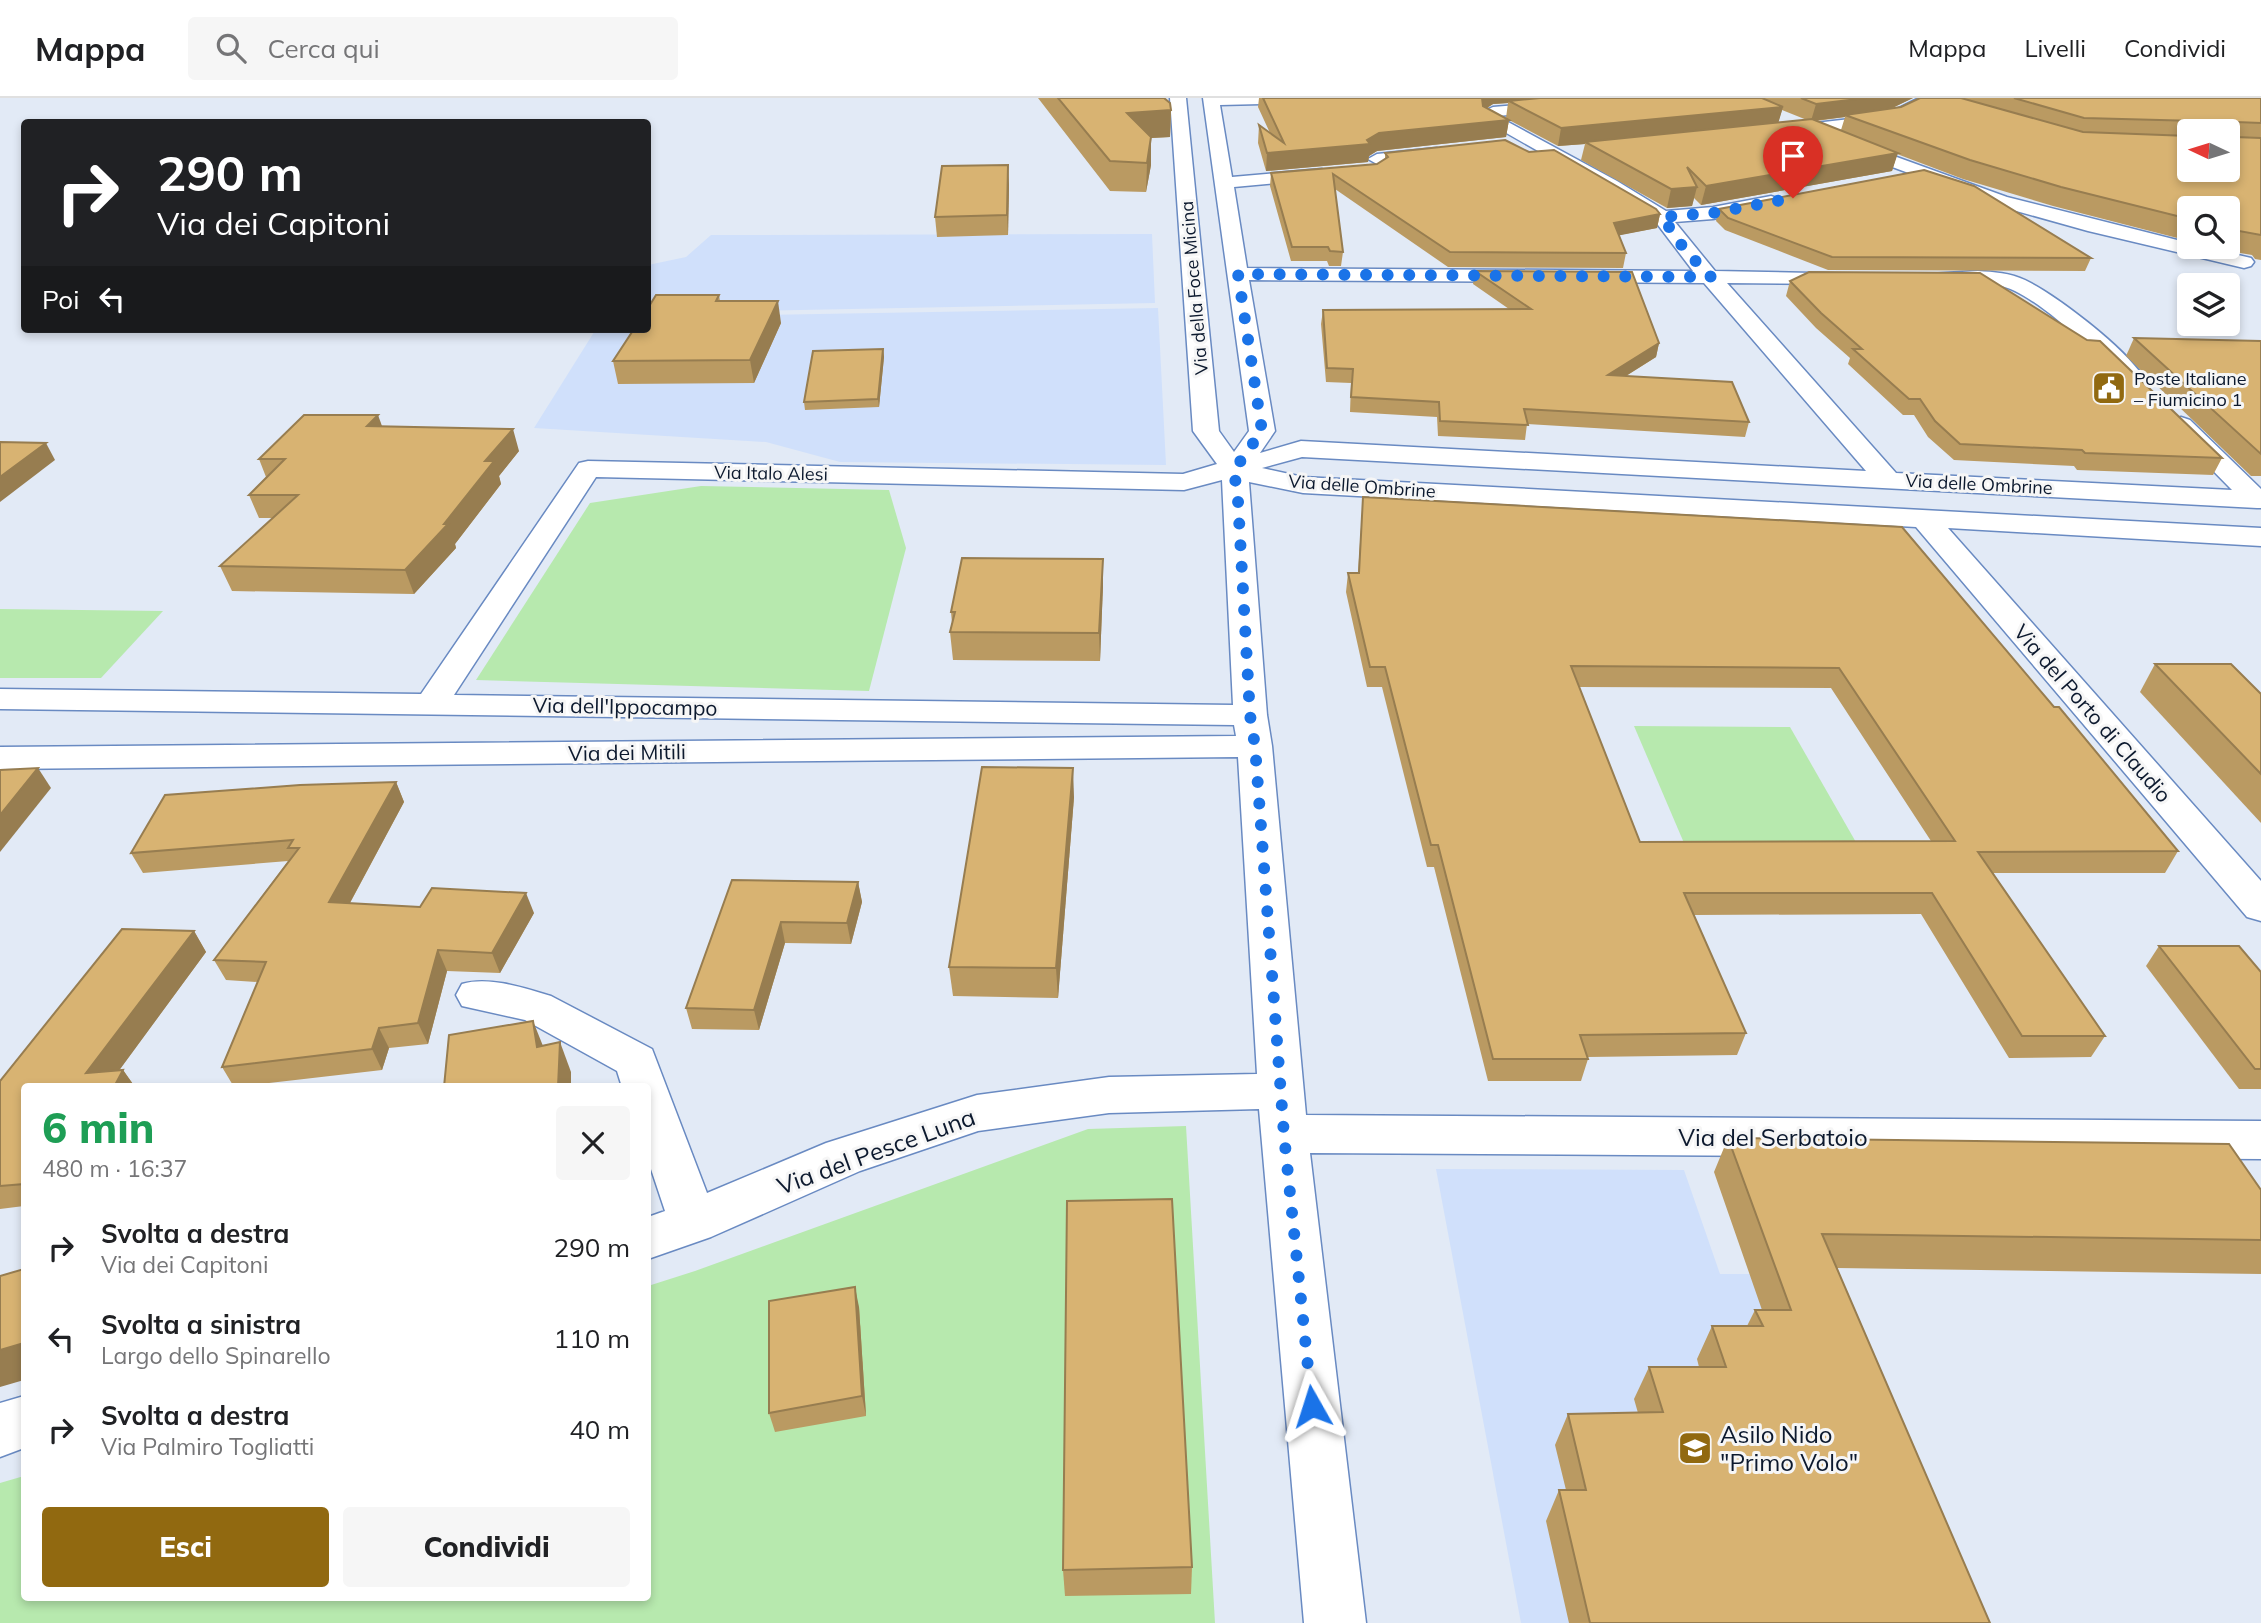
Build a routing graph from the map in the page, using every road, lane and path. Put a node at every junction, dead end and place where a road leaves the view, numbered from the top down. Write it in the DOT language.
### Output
graph roads {
  1 [pos="1178,98"];
  2 [pos="1300,98"];
  3 [pos="1547,98"];
  4 [pos="1653,98"];
  5 [pos="1211,100"];
  6 [pos="1934,101"];
  7 [pos="1491,106"];
  8 [pos="1564,106"];
  9 [pos="1775,115"];
  10 [pos="1889,119"];
  11 [pos="1913,124"];
  12 [pos="1810,129"];
  13 [pos="1217,132"];
  14 [pos="1182,133"];
  15 [pos="1757,135"];
  16 [pos="1506,145"];
  17 [pos="1454,151"];
  18 [pos="1587,152"];
  19 [pos="1555,155"];
  20 [pos="1371,166"];
  21 [pos="1336,173"];
  22 [pos="1920,174"];
  23 [pos="1885,180"];
  24 [pos="1223,183"];
  25 [pos="1793,198"];
  26 [pos="1662,217"];
  27 [pos="2244,262"];
  28 [pos="1238,274"];
  29 [pos="1711,277"];
  30 [pos="1872,278"];
  31 [pos="1912,278"];
  32 [pos="2142,387"];
  33 [pos="2161,406"];
  34 [pos="1628,466"];
  35 [pos="1697,469"];
  36 [pos="1234,470"];
  37 [pos="1886,478"];
  38 [pos="2259,500"];
  39 [pos="1638,503"];
  40 [pos="1713,507"];
  41 [pos="1924,519"];
  42 [pos="2261,537"];
  43 [pos="0,699"];
  44 [pos="432,703"];
  45 [pos="1252,731"];
  46 [pos="0,758"];
  47 [pos="2261,907"];
  48 [pos="477,995"];
  49 [pos="644,1083"];
  50 [pos="651,1103"];
  51 [pos="1282,1113"];
  52 [pos="2261,1140"];
  53 [pos="693,1222"];
  54 [pos="651,1237"];
  55 [pos="21,1423"];
  56 [pos="0,1430"];
  57 [pos="1335,1623"];
  1 -- 14 [label="street, Via della Foce Micina"];
  2 -- 5 [label="street"];
  3 -- 8 [label="street"];
  4 -- 8 [label="street"];
  5 -- 13 [label="street, Via della Foce Micina"];
  6 -- 10 [label="street"];
  7 -- 8 [label="street"];
  7 -- 19 [label="street"];
  9 -- 12 [label="street"];
  10 -- 11 [label="street"];
  10 -- 12 [label="street"];
  12 -- 15 [label="street"];
  12 -- 22 [label="street"];
  13 -- 14 [label="street"];
  13 -- 24 [label="street, Via della Foce Micina"];
  14 -- 36 [label="street, Via della Foce Micina"];
  16 -- 19 [label="street"];
  17 -- 20 [label="street"];
  18 -- 19 [label="street"];
  19 -- 26 [label="street"];
  21 -- 24 [label="street"];
  22 -- 23 [label="street"];
  22 -- 27 [label="street"];
  24 -- 28 [label="street, Via della Foce Micina"];
  25 -- 26 [label="street"];
  26 -- 29 [label="street"];
  28 -- 29 [label="street"];
  28 -- 36 [label="street, Via della Foce Micina"];
  29 -- 30 [label="street"];
  29 -- 37 [label="street"];
  31 -- 32 [label="street"];
  33 -- 38 [label="street"];
  34 -- 35 [label="street, Via delle Ombrine"];
  34 -- 36 [label="street, Via delle Ombrine"];
  34 -- 39 [label="street"];
  35 -- 37 [label="street, Via delle Ombrine"];
  35 -- 40 [label="street"];
  36 -- 39 [label="street, Via delle Ombrine"];
  36 -- 44 [label="street, Via Italo Alesi"];
  36 -- 45 [label="street, Via della Foce Micina"];
  37 -- 38 [label="street, Via delle Ombrine"];
  39 -- 40 [label="street, Via delle Ombrine"];
  40 -- 41 [label="street, Via delle Ombrine"];
  41 -- 42 [label="street, Via delle Ombrine"];
  41 -- 47 [label="street, Via del Porto di Claudio"];
  43 -- 44 [label="street, Via dell'Ippocampo"];
  44 -- 45 [label="street, Via dell'Ippocampo"];
  45 -- 46 [label="street, Via dei Mitili"];
  45 -- 51 [label="street, Via della Foce Micina"];
  48 -- 49 [label="street"];
  50 -- 53 [label="street"];
  51 -- 52 [label="street, Via del Serbatoio"];
  51 -- 53 [label="street, Via del Pesce Luna"];
  51 -- 57 [label="street, Via della Foce Micina"];
  53 -- 54 [label="street, Via del Pesce Luna"];
  55 -- 56 [label="street"];
}
